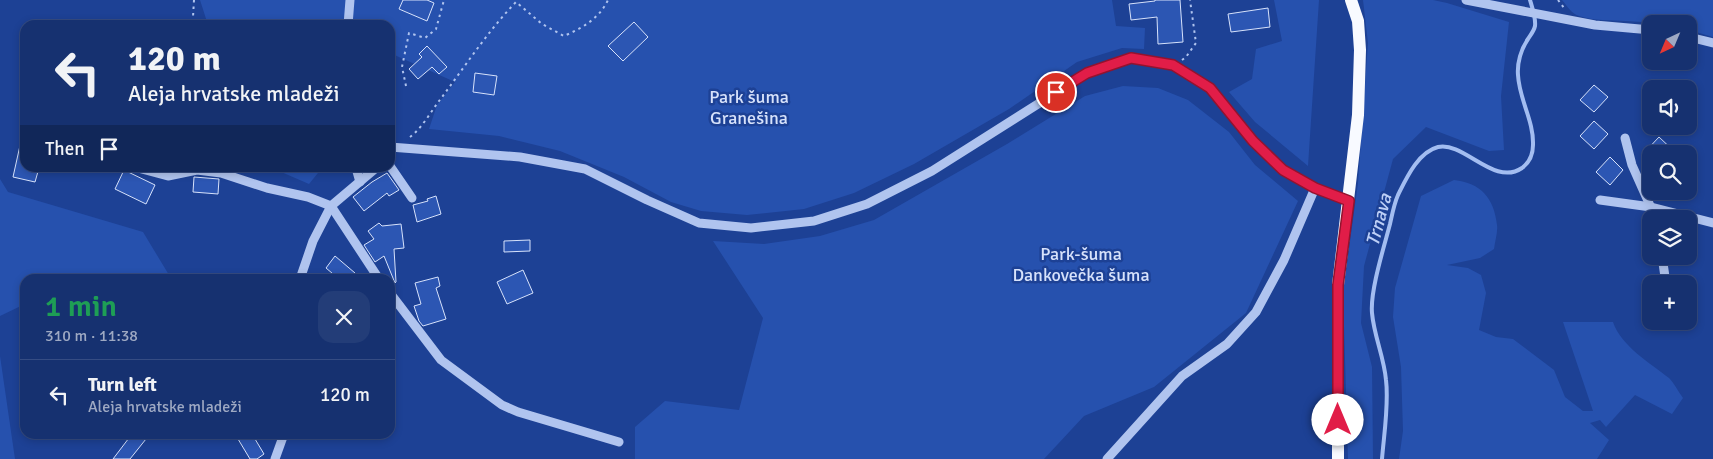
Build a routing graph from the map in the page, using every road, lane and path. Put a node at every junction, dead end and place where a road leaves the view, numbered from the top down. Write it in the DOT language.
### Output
graph roads {
  1 [pos="194,0"];
  2 [pos="350,0"];
  3 [pos="444,0"];
  4 [pos="608,0"];
  5 [pos="1190,0"];
  6 [pos="1351,0"];
  7 [pos="1466,0"];
  8 [pos="1470,0"];
  9 [pos="516,1"];
  10 [pos="194,20"];
  11 [pos="348,20"];
  12 [pos="1642,29"];
  13 [pos="1698,40"];
  14 [pos="1713,43"];
  15 [pos="1173,65"];
  16 [pos="406,86"];
  17 [pos="1625,138"];
  18 [pos="395,148"];
  19 [pos="395,150"];
  20 [pos="153,172"];
  21 [pos="187,172"];
  22 [pos="213,172"];
  23 [pos="357,172"];
  24 [pos="371,172"];
  25 [pos="394,172"];
  26 [pos="360,182"];
  27 [pos="1315,188"];
  28 [pos="412,198"];
  29 [pos="1600,200"];
  30 [pos="1349,201"];
  31 [pos="332,206"];
  32 [pos="1651,207"];
  33 [pos="1652,210"];
  34 [pos="1713,223"];
  35 [pos="302,274"];
  36 [pos="376,274"];
  37 [pos="395,300"];
  38 [pos="282,439"];
  39 [pos="619,442"];
  40 [pos="275,459"];
  41 [pos="1106,459"];
  42 [pos="1338,459"];
  1 -- 10 [label="path"];
  2 -- 11 [label="street"];
  3 -- 16 [label="path"];
  4 -- 9 [label="path"];
  5 -- 15 [label="path"];
  6 -- 30 [label="main road"];
  7 -- 8 [label="street"];
  8 -- 12 [label="street"];
  9 -- 18 [label="path"];
  13 -- 14 [label="street"];
  15 -- 19 [label="street"];
  15 -- 27 [label="street"];
  17 -- 32 [label="street"];
  20 -- 21 [label="street"];
  22 -- 31 [label="street"];
  23 -- 26 [label="street"];
  24 -- 26 [label="street"];
  25 -- 28 [label="street"];
  26 -- 31 [label="street"];
  27 -- 30 [label="street"];
  27 -- 41 [label="street"];
  29 -- 32 [label="street"];
  30 -- 42 [label="main road"];
  31 -- 35 [label="street"];
  31 -- 36 [label="street"];
  32 -- 33 [label="street"];
  32 -- 34 [label="street"];
  37 -- 39 [label="street"];
  38 -- 40 [label="street"];
}
